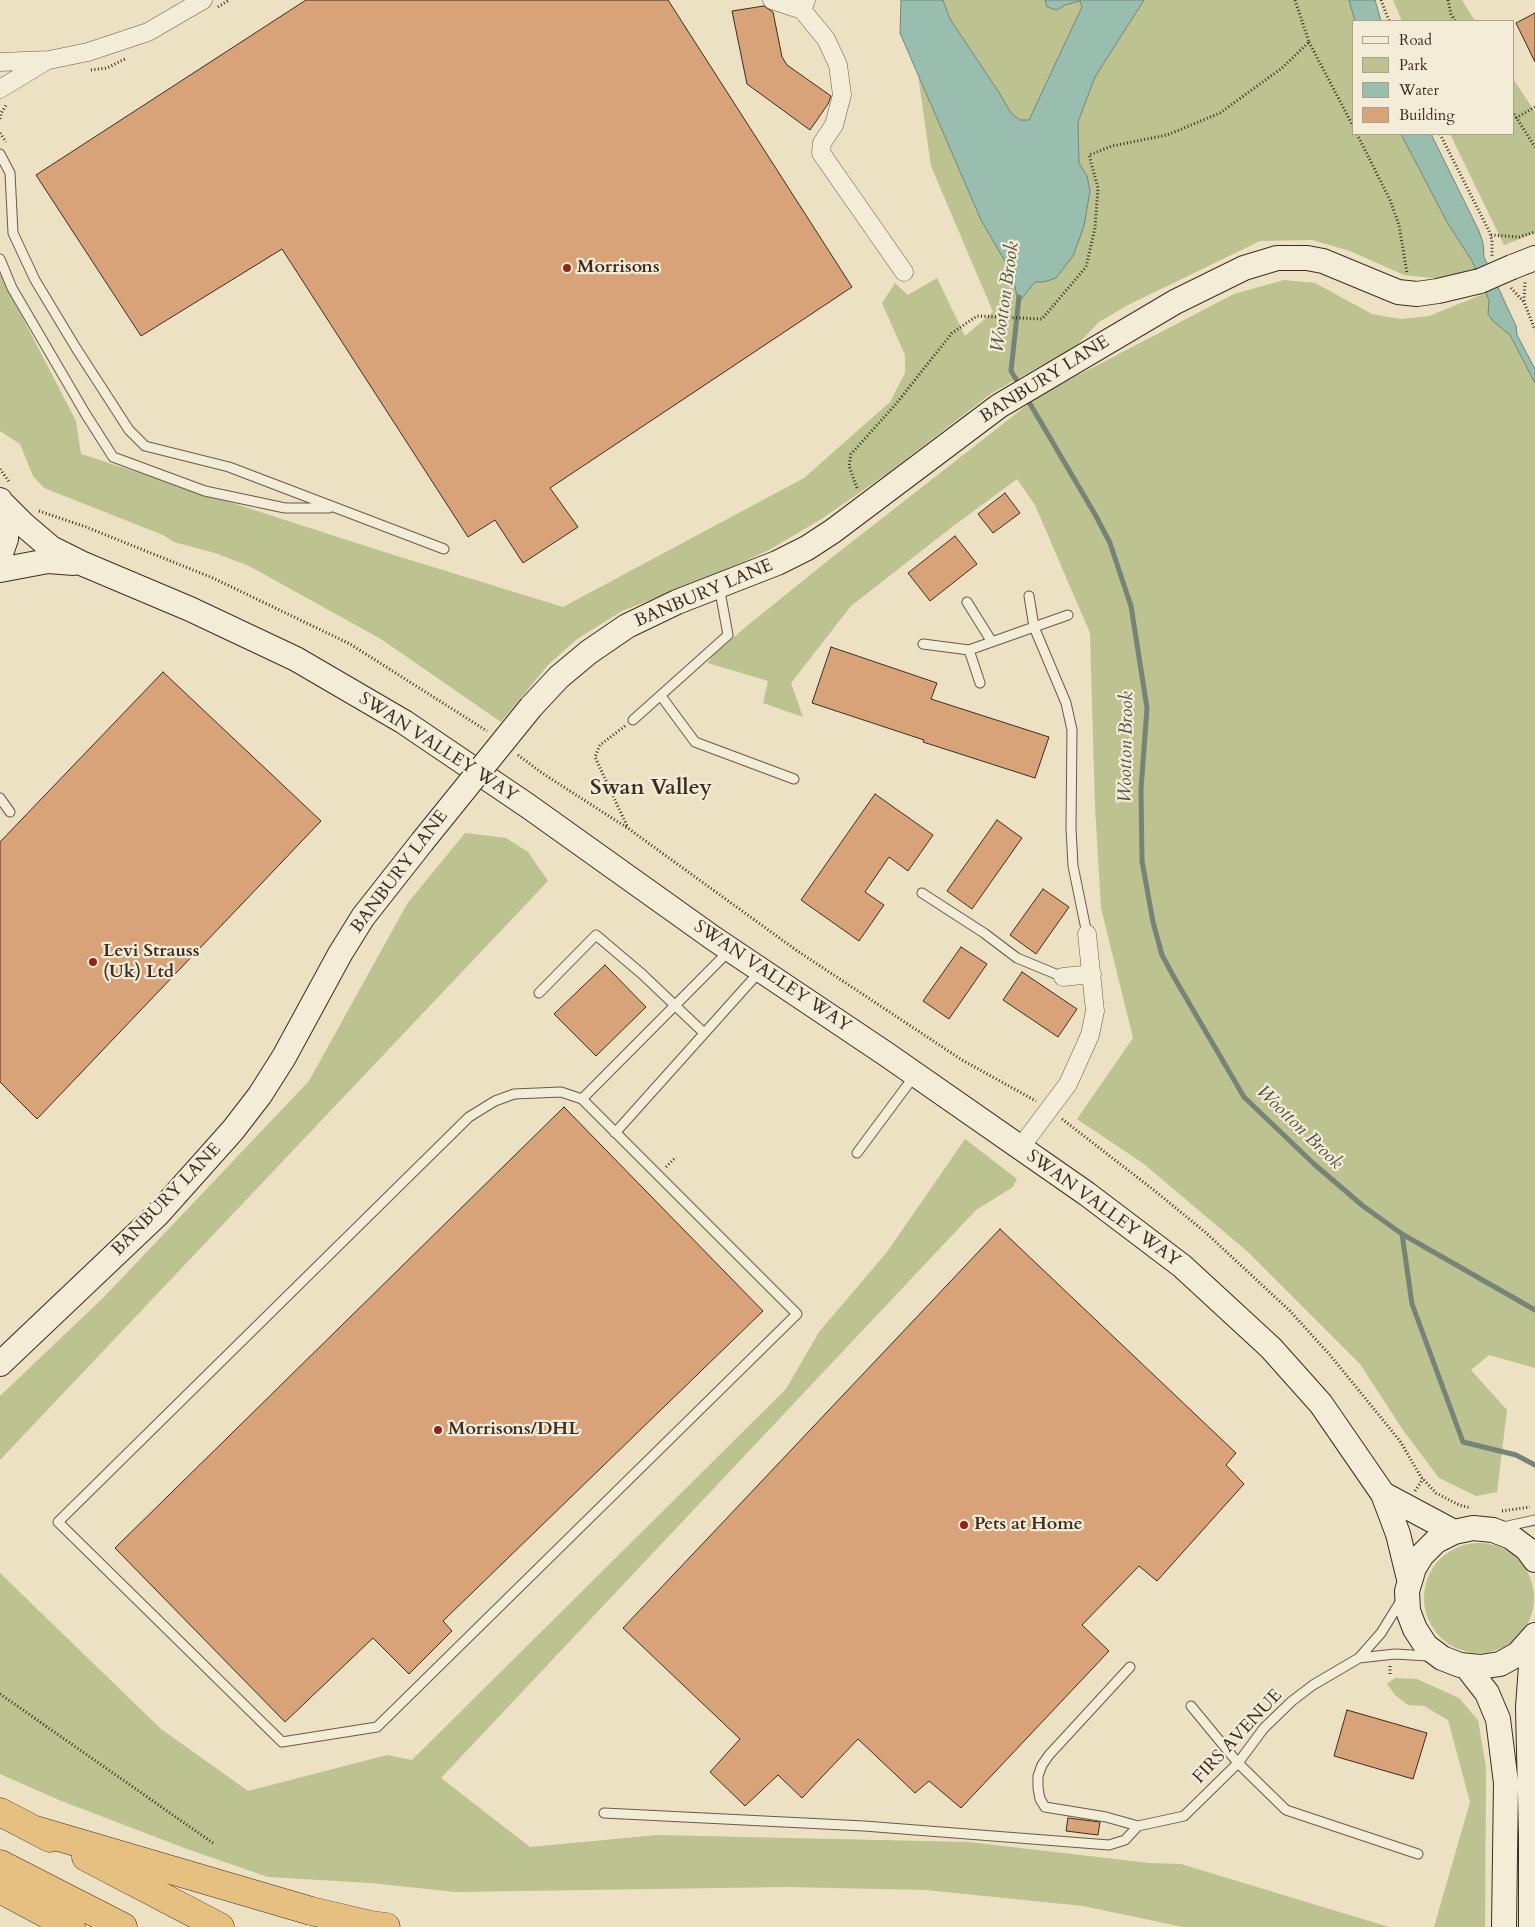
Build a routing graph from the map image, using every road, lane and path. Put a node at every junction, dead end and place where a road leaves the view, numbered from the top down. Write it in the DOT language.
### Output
graph roads {
  1 [pos="203,0"];
  2 [pos="772,0"];
  3 [pos="1295,0"];
  4 [pos="1381,0"];
  5 [pos="1448,0"];
  6 [pos="804,5"];
  7 [pos="1388,20"];
  8 [pos="1454,20"];
  9 [pos="1309,42"];
  10 [pos="48,60"];
  11 [pos="0,62"];
  12 [pos="0,89"];
  13 [pos="1535,107"];
  14 [pos="1515,116"];
  15 [pos="1352,124"];
  16 [pos="0,133"];
  17 [pos="1358,135"];
  18 [pos="1441,135"];
  19 [pos="7,143"];
  20 [pos="1535,147"];
  21 [pos="0,154"];
  22 [pos="1535,232"];
  23 [pos="1491,235"];
  24 [pos="0,259"];
  25 [pos="904,272"];
  26 [pos="1510,272"];
  27 [pos="1406,292"];
  28 [pos="1524,302"];
  29 [pos="1535,330"];
  30 [pos="1,501"];
  31 [pos="866,506"];
  32 [pos="334,508"];
  33 [pos="444,548"];
  34 [pos="0,556"];
  35 [pos="81,563"];
  36 [pos="0,570"];
  37 [pos="719,586"];
  38 [pos="1029,596"];
  39 [pos="967,602"];
  40 [pos="1068,615"];
  41 [pos="1034,627"];
  42 [pos="992,642"];
  43 [pos="923,644"];
  44 [pos="969,650"];
  45 [pos="980,683"];
  46 [pos="661,696"];
  47 [pos="633,720"];
  48 [pos="794,779"];
  49 [pos="0,798"];
  50 [pos="10,812"];
  51 [pos="629,829"];
  52 [pos="922,893"];
  53 [pos="1087,934"];
  54 [pos="731,949"];
  55 [pos="761,970"];
  56 [pos="1092,974"];
  57 [pos="1064,977"];
  58 [pos="539,993"];
  59 [pos="675,1006"];
  60 [pos="704,1033"];
  61 [pos="916,1075"];
  62 [pos="582,1099"];
  63 [pos="614,1134"];
  64 [pos="1020,1148"];
  65 [pos="857,1153"];
  66 [pos="0,1364"];
  67 [pos="1383,1494"];
  68 [pos="1535,1520"];
  69 [pos="1492,1530"];
  70 [pos="1454,1532"];
  71 [pos="1535,1560"];
  72 [pos="1408,1585"];
  73 [pos="1534,1637"];
  74 [pos="1440,1657"];
  75 [pos="1359,1658"];
  76 [pos="1466,1666"];
  77 [pos="1130,1667"];
  78 [pos="0,1694"];
  79 [pos="1191,1706"];
  80 [pos="1238,1763"];
  81 [pos="1533,1797"];
  82 [pos="0,1812"];
  83 [pos="604,1813"];
  84 [pos="1138,1826"];
  85 [pos="35,1830"];
  86 [pos="214,1843"];
  87 [pos="1418,1854"];
  88 [pos="0,1864"];
  89 [pos="1533,1865"];
  90 [pos="0,1889"];
  91 [pos="72,1927"];
  92 [pos="123,1927"];
  93 [pos="220,1927"];
  94 [pos="386,1927"];
  95 [pos="1504,1927"];
  96 [pos="1531,1927"];
  1 -- 10 [label="street"];
  2 -- 6 [label="street"];
  3 -- 9 [label="path"];
  4 -- 7 [label="path"];
  5 -- 8 [label="path"];
  6 -- 25 [label="street"];
  9 -- 15 [label="path"];
  9 -- 31 [label="path"];
  10 -- 11 [label="street"];
  10 -- 12 [label="street"];
  13 -- 14 [label="path"];
  14 -- 20 [label="path"];
  16 -- 19 [label="path"];
  17 -- 27 [label="path"];
  18 -- 23 [label="path"];
  21 -- 32 [label="lane"];
  22 -- 23 [label="path"];
  23 -- 26 [label="path"];
  24 -- 32 [label="lane"];
  26 -- 27 [label="street, BANBURY LANE"];
  26 -- 28 [label="path"];
  26 -- 28 [label="path"];
  27 -- 31 [label="street, BANBURY LANE"];
  28 -- 29 [label="path"];
  30 -- 34 [label="street"];
  30 -- 35 [label="street, SWAN VALLEY WAY"];
  31 -- 37 [label="street, BANBURY LANE"];
  32 -- 33 [label="lane"];
  35 -- 36 [label="street, SWAN VALLEY WAY"];
  35 -- 54 [label="street, SWAN VALLEY WAY"];
  37 -- 46 [label="lane"];
  37 -- 66 [label="street, BANBURY LANE, bridge"];
  38 -- 41 [label="lane"];
  39 -- 42 [label="lane"];
  40 -- 41 [label="lane"];
  41 -- 42 [label="lane"];
  41 -- 53 [label="lane"];
  42 -- 44 [label="lane"];
  43 -- 44 [label="lane"];
  44 -- 45 [label="lane"];
  46 -- 47 [label="lane"];
  46 -- 48 [label="lane"];
  47 -- 51 [label="path"];
  49 -- 50 [label="lane"];
  52 -- 57 [label="lane"];
  53 -- 56 [label="street"];
  54 -- 55 [label="street, SWAN VALLEY WAY"];
  54 -- 59 [label="lane"];
  55 -- 60 [label="lane"];
  55 -- 61 [label="street, SWAN VALLEY WAY"];
  56 -- 57 [label="street"];
  56 -- 64 [label="street"];
  58 -- 59 [label="lane"];
  59 -- 60 [label="lane"];
  59 -- 62 [label="lane"];
  60 -- 63 [label="lane"];
  61 -- 64 [label="street, SWAN VALLEY WAY"];
  61 -- 65 [label="lane"];
  62 -- 63 [label="lane"];
  62 -- 63 [label="lane"];
  64 -- 67 [label="street, SWAN VALLEY WAY"];
  67 -- 70 [label="street, SWAN VALLEY WAY"];
  67 -- 72 [label="street, SWAN VALLEY WAY"];
  68 -- 69 [label="lane"];
  69 -- 70 [label="street"];
  69 -- 71 [label="street"];
  70 -- 72 [label="street"];
  72 -- 74 [label="street, SWAN VALLEY WAY"];
  72 -- 75 [label="lane, FIRS AVENUE"];
  73 -- 76 [label="street"];
  73 -- 81 [label="street"];
  74 -- 75 [label="lane, FIRS AVENUE"];
  74 -- 76 [label="street"];
  75 -- 80 [label="lane, FIRS AVENUE"];
  76 -- 95 [label="street"];
  77 -- 84 [label="lane"];
  78 -- 86 [label="path"];
  79 -- 80 [label="lane"];
  80 -- 84 [label="lane, FIRS AVENUE"];
  80 -- 87 [label="lane"];
  81 -- 89 [label="street"];
  82 -- 85 [label="highway"];
  83 -- 84 [label="lane"];
  85 -- 93 [label="highway"];
  85 -- 94 [label="highway"];
  88 -- 92 [label="highway"];
  89 -- 96 [label="street"];
  90 -- 91 [label="highway"];
}
